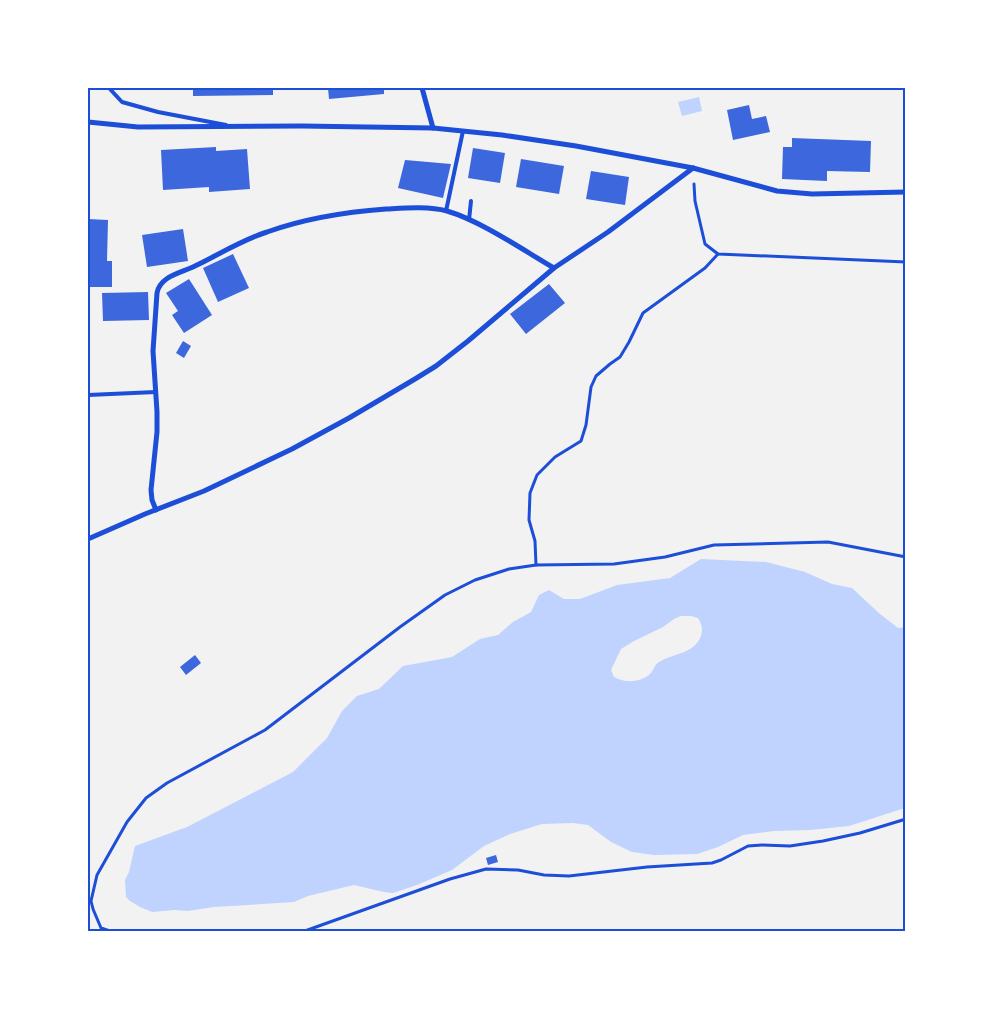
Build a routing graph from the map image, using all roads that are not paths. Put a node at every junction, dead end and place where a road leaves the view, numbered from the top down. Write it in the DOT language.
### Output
graph roads {
  1 [pos="109,88"];
  2 [pos="422,88"];
  3 [pos="88,122"];
  4 [pos="236,126"];
  5 [pos="433,128"];
  6 [pos="463,131"];
  7 [pos="693,168"];
  8 [pos="906,192"];
  9 [pos="471,201"];
  10 [pos="446,211"];
  11 [pos="469,220"];
  12 [pos="554,268"];
  13 [pos="156,392"];
  14 [pos="88,395"];
  15 [pos="156,510"];
  16 [pos="88,539"];
  1 -- 4 [label="lane"];
  2 -- 5 [label="street"];
  3 -- 4 [label="street"];
  4 -- 5 [label="street"];
  5 -- 6 [label="street"];
  6 -- 7 [label="street"];
  6 -- 10 [label="lane"];
  7 -- 8 [label="street"];
  7 -- 12 [label="street"];
  9 -- 11 [label="lane"];
  10 -- 11 [label="street"];
  10 -- 13 [label="street"];
  11 -- 12 [label="street"];
  12 -- 15 [label="street"];
  13 -- 14 [label="lane"];
  13 -- 15 [label="street"];
  15 -- 16 [label="street"];
}
